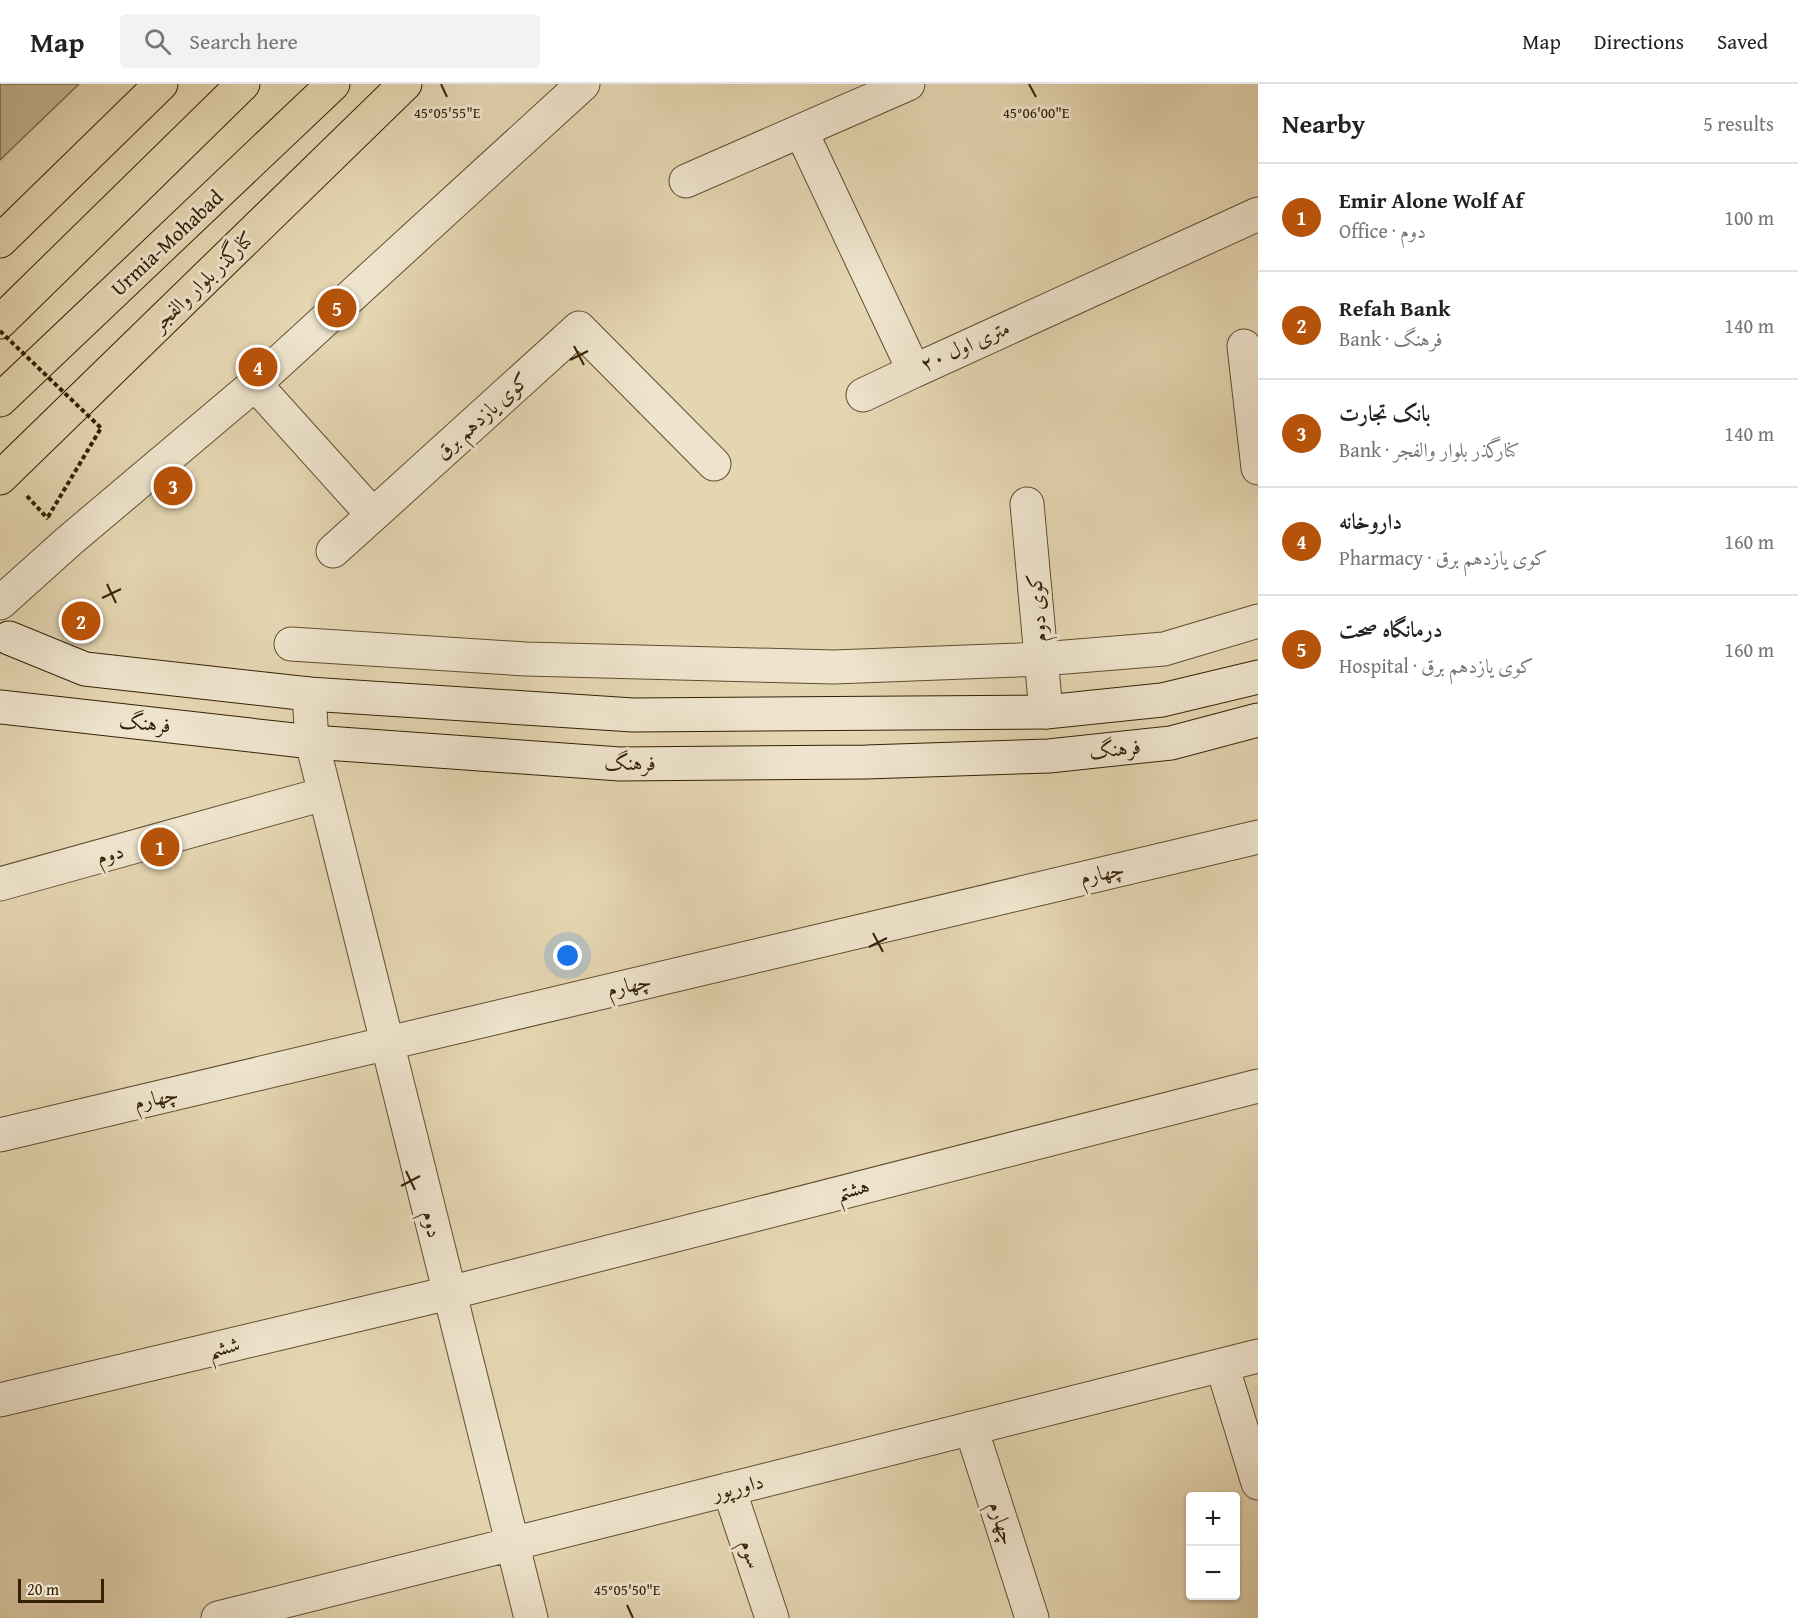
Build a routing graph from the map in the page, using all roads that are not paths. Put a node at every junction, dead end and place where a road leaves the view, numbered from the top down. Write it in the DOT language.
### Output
graph roads {
  1 [pos="161,84"];
  2 [pos="243,84"];
  3 [pos="333,84"];
  4 [pos="339,84"];
  5 [pos="405,84"];
  6 [pos="583,84"];
  7 [pos="902,85"];
  8 [pos="303,114"];
  9 [pos="801,130"];
  10 [pos="686,181"];
  11 [pos="1258,214"];
  12 [pos="0,241"];
  13 [pos="0,322"];
  14 [pos="1244,346"];
  15 [pos="914,371"];
  16 [pos="255,384"];
  17 [pos="863,395"];
  18 [pos="0,400"];
  19 [pos="714,464"];
  20 [pos="1258,468"];
  21 [pos="3,475"];
  22 [pos="1027,504"];
  23 [pos="373,515"];
  24 [pos="333,551"];
  25 [pos="0,603"];
  26 [pos="1258,621"];
  27 [pos="3,635"];
  28 [pos="291,644"];
  29 [pos="1041,659"];
  30 [pos="1258,677"];
  31 [pos="309,694"];
  32 [pos="0,707"];
  33 [pos="1046,712"];
  34 [pos="1258,720"];
  35 [pos="312,742"];
  36 [pos="324,794"];
  37 [pos="1258,837"];
  38 [pos="0,884"];
  39 [pos="387,1042"];
  40 [pos="1258,1086"];
  41 [pos="0,1135"];
  42 [pos="449,1293"];
  43 [pos="1258,1356"];
  44 [pos="1222,1365"];
  45 [pos="0,1400"];
  46 [pos="971,1428"];
  47 [pos="1258,1483"];
  48 [pos="729,1489"];
  49 [pos="512,1545"];
  50 [pos="227,1617"];
  51 [pos="531,1618"];
  52 [pos="772,1618"];
  53 [pos="1032,1618"];
  1 -- 12 [label="main road"];
  2 -- 13 [label="main road"];
  3 -- 8 [label="main road, Urmia-Mohabad"];
  4 -- 8 [label="main road"];
  5 -- 21 [label="main road, کنارگذر بلوار والفجر"];
  6 -- 16 [label="street"];
  7 -- 9 [label="street"];
  8 -- 18 [label="main road, Urmia-Mohabad"];
  9 -- 10 [label="street"];
  9 -- 15 [label="street, ۲۰ متری اول"];
  11 -- 15 [label="street, ۲۰ متری اول"];
  14 -- 20 [label="street"];
  15 -- 17 [label="street"];
  16 -- 23 [label="street"];
  16 -- 25 [label="street"];
  19 -- 23 [label="street, کوی یازدهم برق"];
  22 -- 29 [label="street, کوی دوم"];
  23 -- 24 [label="street"];
  26 -- 29 [label="street"];
  27 -- 31 [label="street, فرهنگ"];
  28 -- 29 [label="street"];
  29 -- 33 [label="street, کوی دوم"];
  30 -- 33 [label="street, فرهنگ"];
  31 -- 33 [label="street, فرهنگ"];
  31 -- 35 [label="street, دوم"];
  32 -- 35 [label="street, فرهنگ"];
  34 -- 35 [label="street, فرهنگ"];
  35 -- 36 [label="street, دوم"];
  36 -- 38 [label="street, دوم"];
  36 -- 39 [label="street, دوم"];
  37 -- 39 [label="street, چهارم"];
  39 -- 41 [label="street, چهارم"];
  39 -- 42 [label="street, دوم"];
  40 -- 42 [label="street, هشتم"];
  42 -- 45 [label="street, ششم"];
  42 -- 49 [label="street, دوم"];
  43 -- 44 [label="street, داورپور"];
  44 -- 46 [label="street, داورپور"];
  44 -- 47 [label="street"];
  46 -- 48 [label="street, داورپور"];
  46 -- 53 [label="street, چهارم"];
  48 -- 49 [label="street, داورپور"];
  48 -- 52 [label="street, سوم"];
  49 -- 50 [label="street, داورپور"];
  49 -- 51 [label="street, دوم"];
}
